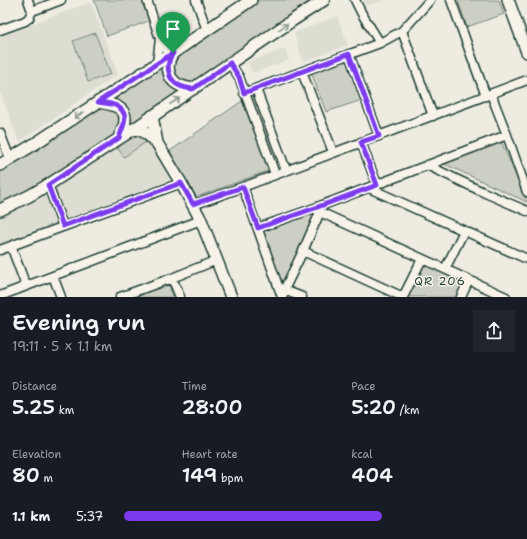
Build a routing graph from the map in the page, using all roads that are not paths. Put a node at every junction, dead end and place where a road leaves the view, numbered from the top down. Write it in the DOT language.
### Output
graph roads {
  1 [pos="28,0"];
  2 [pos="61,0"];
  3 [pos="147,0"];
  4 [pos="196,0"];
  5 [pos="251,0"];
  6 [pos="324,0"];
  7 [pos="355,0"];
  8 [pos="430,0"];
  9 [pos="451,0"];
  10 [pos="508,0"];
  11 [pos="32,11"];
  12 [pos="0,30"];
  13 [pos="207,30"];
  14 [pos="402,31"];
  15 [pos="160,39"];
  16 [pos="380,43"];
  17 [pos="527,52"];
  18 [pos="171,54"];
  19 [pos="349,54"];
  20 [pos="157,63"];
  21 [pos="230,63"];
  22 [pos="302,72"];
  23 [pos="527,80"];
  24 [pos="193,89"];
  25 [pos="256,89"];
  26 [pos="244,93"];
  27 [pos="489,95"];
  28 [pos="98,102"];
  29 [pos="152,116"];
  30 [pos="433,116"];
  31 [pos="133,129"];
  32 [pos="0,133"];
  33 [pos="507,135"];
  34 [pos="379,136"];
  35 [pos="119,138"];
  36 [pos="361,142"];
  37 [pos="157,143"];
  38 [pos="333,152"];
  39 [pos="10,159"];
  40 [pos="0,164"];
  41 [pos="427,165"];
  42 [pos="286,170"];
  43 [pos="275,174"];
  44 [pos="181,183"];
  45 [pos="48,185"];
  46 [pos="373,186"];
  47 [pos="243,187"];
  48 [pos="527,192"];
  49 [pos="193,204"];
  50 [pos="0,210"];
  51 [pos="318,210"];
  52 [pos="527,211"];
  53 [pos="201,220"];
  54 [pos="63,226"];
  55 [pos="258,228"];
  56 [pos="464,231"];
  57 [pos="11,246"];
  58 [pos="0,250"];
  59 [pos="303,251"];
  60 [pos="422,259"];
  61 [pos="217,260"];
  62 [pos="527,260"];
  63 [pos="445,269"];
  64 [pos="52,276"];
  65 [pos="172,278"];
  66 [pos="468,280"];
  67 [pos="26,286"];
  68 [pos="283,295"];
  69 [pos="0,296"];
  70 [pos="61,297"];
  71 [pos="120,297"];
  72 [pos="180,297"];
  73 [pos="231,297"];
  74 [pos="302,297"];
  75 [pos="403,297"];
  76 [pos="461,297"];
  77 [pos="506,297"];
  1 -- 11 [label="street"];
  2 -- 11 [label="street"];
  3 -- 15 [label="street"];
  4 -- 13 [label="street"];
  5 -- 13 [label="main road"];
  21 -- 6 [label="main road, one-way"];
  7 -- 16 [label="street"];
  8 -- 14 [label="street"];
  9 -- 27 [label="street"];
  10 -- 17 [label="main road"];
  11 -- 12 [label="street"];
  13 -- 18 [label="main road"];
  14 -- 16 [label="street"];
  14 -- 30 [label="street"];
  15 -- 18 [label="street"];
  15 -- 20 [label="street"];
  16 -- 19 [label="street"];
  18 -- 20 [label="main road"];
  18 -- 24 [label="main road"];
  19 -- 22 [label="street"];
  19 -- 34 [label="street"];
  20 -- 28 [label="main road"];
  21 -- 24 [label="main road"];
  21 -- 26 [label="street"];
  22 -- 25 [label="street"];
  22 -- 38 [label="street"];
  23 -- 27 [label="street"];
  29 -- 24 [label="main road, one-way"];
  25 -- 26 [label="street"];
  25 -- 42 [label="street"];
  26 -- 43 [label="street"];
  27 -- 30 [label="street"];
  27 -- 33 [label="street"];
  28 -- 35 [label="main road"];
  28 -- 39 [label="main road, one-way"];
  29 -- 31 [label="main road"];
  29 -- 37 [label="main road"];
  30 -- 34 [label="street"];
  31 -- 35 [label="main road"];
  31 -- 37 [label="main road"];
  32 -- 39 [label="street"];
  33 -- 41 [label="street"];
  33 -- 48 [label="street"];
  34 -- 36 [label="street"];
  35 -- 45 [label="main road"];
  36 -- 38 [label="street"];
  36 -- 46 [label="street"];
  37 -- 44 [label="main road"];
  38 -- 42 [label="street"];
  39 -- 40 [label="main road"];
  41 -- 46 [label="street"];
  41 -- 52 [label="street"];
  42 -- 43 [label="street"];
  43 -- 47 [label="street"];
  44 -- 49 [label="main road"];
  44 -- 54 [label="street"];
  45 -- 50 [label="main road"];
  45 -- 54 [label="street"];
  46 -- 51 [label="street"];
  46 -- 56 [label="street"];
  47 -- 49 [label="street"];
  47 -- 55 [label="street"];
  49 -- 53 [label="main road"];
  51 -- 55 [label="street"];
  51 -- 59 [label="street"];
  51 -- 60 [label="street"];
  53 -- 61 [label="main road"];
  53 -- 64 [label="street"];
  54 -- 57 [label="street"];
  55 -- 68 [label="street"];
  56 -- 62 [label="street"];
  56 -- 63 [label="street"];
  57 -- 58 [label="street"];
  57 -- 67 [label="street"];
  59 -- 68 [label="street"];
  59 -- 75 [label="street"];
  60 -- 63 [label="street"];
  60 -- 75 [label="street"];
  61 -- 65 [label="street"];
  61 -- 73 [label="main road"];
  63 -- 66 [label="street"];
  64 -- 67 [label="street"];
  64 -- 70 [label="street"];
  65 -- 71 [label="street"];
  65 -- 72 [label="street"];
  66 -- 76 [label="street"];
  66 -- 77 [label="street"];
  67 -- 69 [label="street"];
  68 -- 74 [label="street"];
}
